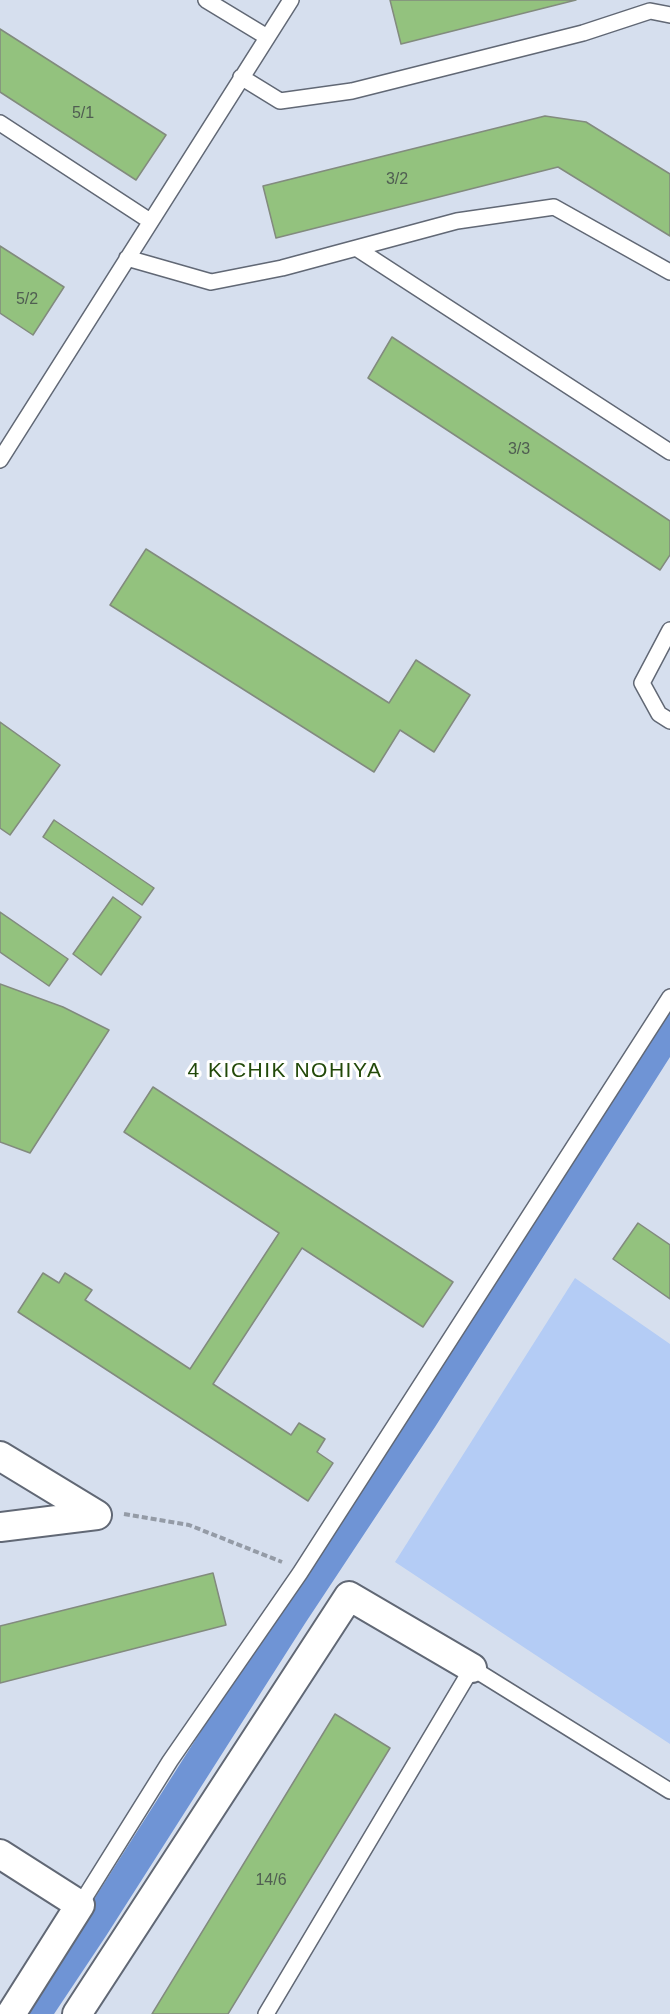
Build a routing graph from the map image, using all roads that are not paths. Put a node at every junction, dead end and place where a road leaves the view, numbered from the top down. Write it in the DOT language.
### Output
graph roads {
  1 [pos="206,0"];
  2 [pos="291,0"];
  3 [pos="670,15"];
  4 [pos="267,37"];
  5 [pos="241,77"];
  6 [pos="0,123"];
  7 [pos="150,221"];
  8 [pos="356,248"];
  9 [pos="127,258"];
  10 [pos="670,272"];
  11 [pos="2,451"];
  12 [pos="670,452"];
  13 [pos="670,630"];
  14 [pos="670,721"];
  15 [pos="670,997"];
  16 [pos="0,1456"];
  17 [pos="0,1527"];
  18 [pos="472,1668"];
  19 [pos="670,1791"];
  20 [pos="0,1854"];
  21 [pos="80,1905"];
  22 [pos="11,2014"];
  23 [pos="77,2014"];
  24 [pos="266,2014"];
  1 -- 4 [label="lane"];
  2 -- 4 [label="lane"];
  3 -- 5 [label="lane"];
  4 -- 5 [label="lane"];
  5 -- 7 [label="lane"];
  6 -- 7 [label="lane"];
  7 -- 9 [label="lane"];
  8 -- 9 [label="lane"];
  8 -- 10 [label="lane"];
  8 -- 12 [label="lane"];
  9 -- 11 [label="lane"];
  13 -- 14 [label="lane"];
  15 -- 21 [label="lane"];
  16 -- 17 [label="street"];
  18 -- 19 [label="lane"];
  18 -- 23 [label="street"];
  18 -- 24 [label="lane"];
  20 -- 21 [label="street"];
  21 -- 22 [label="street"];
}
